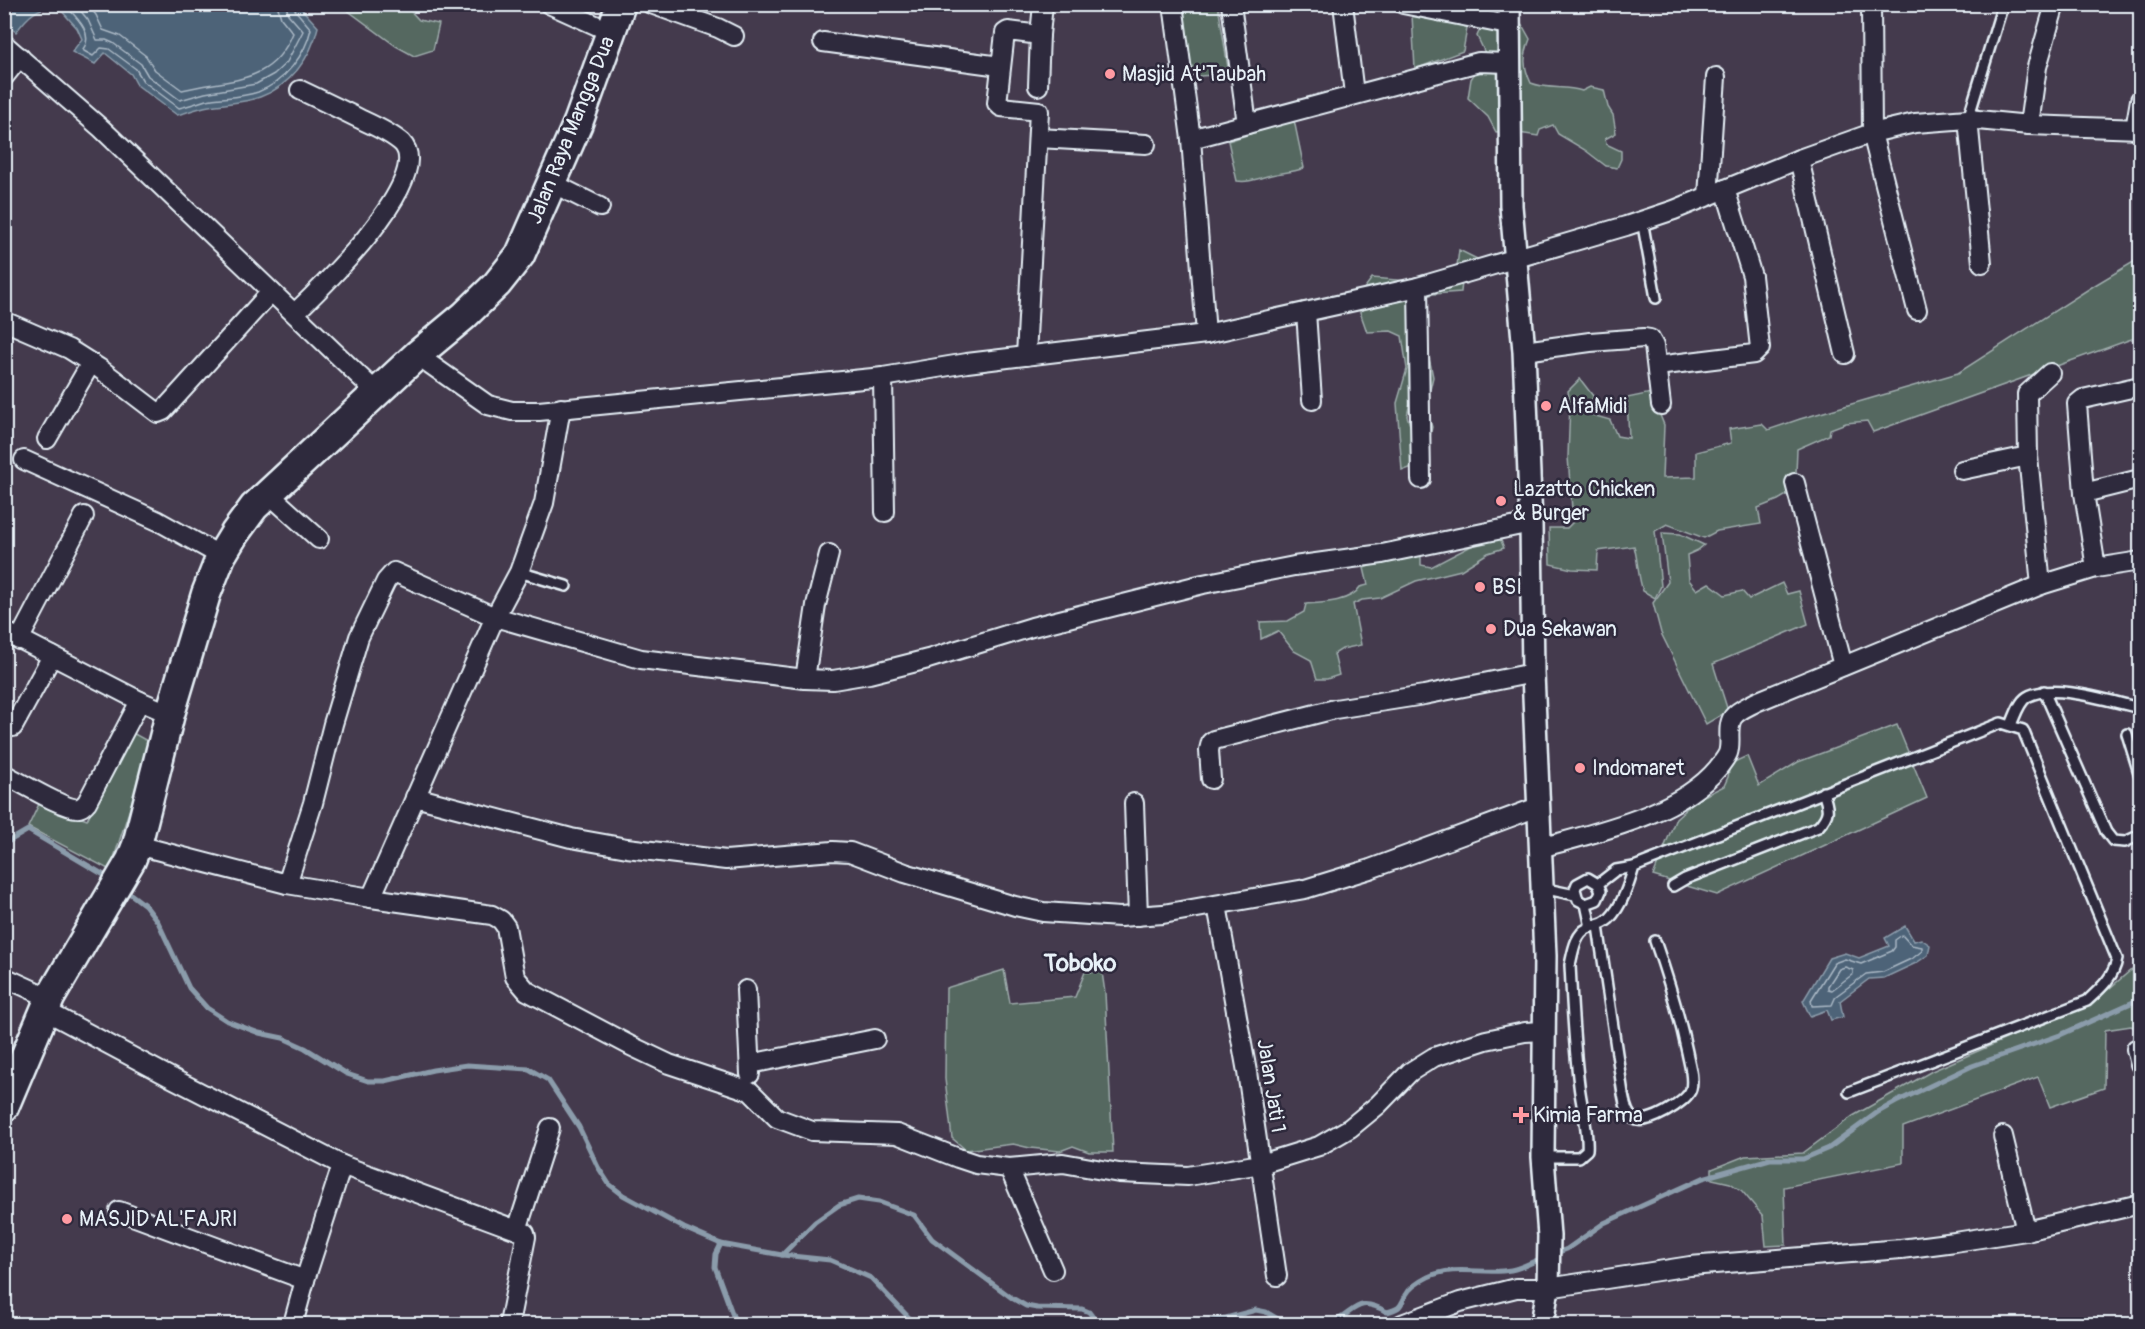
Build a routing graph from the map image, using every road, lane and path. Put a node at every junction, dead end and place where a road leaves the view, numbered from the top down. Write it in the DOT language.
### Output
graph roads {
  1 [pos="549,4"];
  2 [pos="621,4"];
  3 [pos="651,4"];
  4 [pos="1043,4"];
  5 [pos="1173,4"];
  6 [pos="1231,4"];
  7 [pos="1343,4"];
  8 [pos="1403,4"];
  9 [pos="1871,4"];
  10 [pos="2002,4"];
  11 [pos="2055,4"];
  12 [pos="1508,15"];
  13 [pos="611,32"];
  14 [pos="1041,35"];
  15 [pos="734,36"];
  16 [pos="823,42"];
  17 [pos="4,44"];
  18 [pos="20,57"];
  19 [pos="1509,63"];
  20 [pos="1000,66"];
  21 [pos="4,77"];
  22 [pos="1716,77"];
  23 [pos="1038,86"];
  24 [pos="300,90"];
  25 [pos="1354,94"];
  26 [pos="2140,100"];
  27 [pos="1968,119"];
  28 [pos="1247,124"];
  29 [pos="2029,125"];
  30 [pos="2138,129"];
  31 [pos="1872,133"];
  32 [pos="1038,138"];
  33 [pos="1191,139"];
  34 [pos="1146,144"];
  35 [pos="1799,159"];
  36 [pos="552,183"];
  37 [pos="1717,192"];
  38 [pos="600,207"];
  39 [pos="1642,220"];
  40 [pos="1517,258"];
  41 [pos="1982,263"];
  42 [pos="1418,287"];
  43 [pos="271,292"];
  44 [pos="1656,298"];
  45 [pos="1917,310"];
  46 [pos="1306,312"];
  47 [pos="295,314"];
  48 [pos="4,321"];
  49 [pos="1206,334"];
  50 [pos="1524,351"];
  51 [pos="1845,354"];
  52 [pos="417,355"];
  53 [pos="1026,356"];
  54 [pos="91,363"];
  55 [pos="1657,366"];
  56 [pos="2050,373"];
  57 [pos="883,377"];
  58 [pos="2140,386"];
  59 [pos="377,393"];
  60 [pos="1312,400"];
  61 [pos="1661,405"];
  62 [pos="561,408"];
  63 [pos="47,439"];
  64 [pos="2028,456"];
  65 [pos="24,460"];
  66 [pos="1962,470"];
  67 [pos="1421,479"];
  68 [pos="2140,479"];
  69 [pos="1795,483"];
  70 [pos="2084,493"];
  71 [pos="269,494"];
  72 [pos="885,512"];
  73 [pos="84,516"];
  74 [pos="1531,530"];
  75 [pos="319,539"];
  76 [pos="829,554"];
  77 [pos="221,556"];
  78 [pos="2140,561"];
  79 [pos="2097,568"];
  80 [pos="519,572"];
  81 [pos="2041,585"];
  82 [pos="566,586"];
  83 [pos="495,617"];
  84 [pos="12,635"];
  85 [pos="52,656"];
  86 [pos="1843,666"];
  87 [pos="1533,673"];
  88 [pos="806,680"];
  89 [pos="2044,691"];
  90 [pos="140,701"];
  91 [pos="2140,708"];
  92 [pos="170,714"];
  93 [pos="2011,725"];
  94 [pos="13,727"];
  95 [pos="2127,734"];
  96 [pos="4,774"];
  97 [pos="2140,776"];
  98 [pos="1211,779"];
  99 [pos="1823,792"];
  100 [pos="414,797"];
  101 [pos="1134,803"];
  102 [pos="1538,807"];
  103 [pos="2140,835"];
  104 [pos="1540,848"];
  105 [pos="134,852"];
  106 [pos="1634,867"];
  107 [pos="287,884"];
  108 [pos="1598,884"];
  109 [pos="1673,886"];
  110 [pos="1542,888"];
  111 [pos="1575,895"];
  112 [pos="371,898"];
  113 [pos="1586,904"];
  114 [pos="1217,905"];
  115 [pos="1138,916"];
  116 [pos="1595,926"];
  117 [pos="1655,941"];
  118 [pos="4,977"];
  119 [pos="746,990"];
  120 [pos="47,1004"];
  121 [pos="1543,1031"];
  122 [pos="875,1039"];
  123 [pos="750,1064"];
  124 [pos="750,1091"];
  125 [pos="1849,1092"];
  126 [pos="4,1107"];
  127 [pos="550,1128"];
  128 [pos="2003,1136"];
  129 [pos="1543,1157"];
  130 [pos="1261,1164"];
  131 [pos="342,1165"];
  132 [pos="1009,1168"];
  133 [pos="2140,1204"];
  134 [pos="119,1211"];
  135 [pos="517,1230"];
  136 [pos="2026,1231"];
  137 [pos="1053,1270"];
  138 [pos="1277,1276"];
  139 [pos="1548,1279"];
  140 [pos="305,1280"];
  141 [pos="294,1324"];
  142 [pos="509,1324"];
  143 [pos="1402,1324"];
  144 [pos="1542,1324"];
  1 -- 13 [label="street"];
  2 -- 13 [label="highway, Jalan Raya Mangga Dua"];
  3 -- 15 [label="street"];
  4 -- 14 [label="street"];
  5 -- 33 [label="street"];
  6 -- 28 [label="street"];
  7 -- 25 [label="street"];
  8 -- 12 [label="street"];
  9 -- 31 [label="street"];
  10 -- 27 [label="lane"];
  11 -- 29 [label="street"];
  12 -- 19 [label="street"];
  13 -- 36 [label="highway, Jalan Raya Mangga Dua"];
  14 -- 20 [label="street"];
  14 -- 23 [label="street"];
  16 -- 20 [label="street"];
  17 -- 18 [label="street"];
  18 -- 21 [label="street"];
  18 -- 43 [label="street"];
  19 -- 25 [label="street"];
  19 -- 40 [label="street"];
  20 -- 32 [label="street"];
  22 -- 37 [label="street"];
  24 -- 47 [label="street"];
  25 -- 28 [label="street"];
  26 -- 30 [label="street"];
  27 -- 29 [label="street"];
  27 -- 31 [label="street"];
  27 -- 41 [label="street"];
  28 -- 33 [label="street"];
  29 -- 30 [label="street"];
  31 -- 35 [label="street"];
  31 -- 45 [label="street"];
  32 -- 34 [label="street"];
  32 -- 53 [label="street"];
  33 -- 49 [label="street"];
  35 -- 37 [label="street"];
  35 -- 51 [label="street"];
  36 -- 38 [label="street"];
  36 -- 52 [label="highway, Jalan Raya Mangga Dua"];
  37 -- 39 [label="street"];
  37 -- 55 [label="street"];
  39 -- 40 [label="street"];
  39 -- 44 [label="lane"];
  40 -- 42 [label="street"];
  40 -- 50 [label="street"];
  42 -- 46 [label="street"];
  42 -- 67 [label="street"];
  43 -- 47 [label="street"];
  43 -- 54 [label="street"];
  46 -- 49 [label="street"];
  46 -- 60 [label="street"];
  47 -- 59 [label="street"];
  48 -- 54 [label="street"];
  49 -- 53 [label="street"];
  50 -- 55 [label="street"];
  50 -- 74 [label="street"];
  52 -- 59 [label="highway, Jalan Raya Mangga Dua"];
  52 -- 62 [label="street"];
  53 -- 57 [label="street"];
  54 -- 63 [label="street"];
  55 -- 61 [label="street"];
  56 -- 64 [label="street"];
  57 -- 62 [label="street"];
  57 -- 72 [label="street"];
  58 -- 70 [label="street"];
  59 -- 71 [label="highway, Jalan Raya Mangga Dua"];
  62 -- 80 [label="street"];
  64 -- 66 [label="street"];
  64 -- 81 [label="street"];
  65 -- 77 [label="street"];
  68 -- 70 [label="street"];
  69 -- 86 [label="street"];
  70 -- 79 [label="street"];
  71 -- 75 [label="street"];
  71 -- 77 [label="highway, Jalan Raya Mangga Dua"];
  73 -- 84 [label="street"];
  74 -- 87 [label="street"];
  74 -- 88 [label="street"];
  76 -- 88 [label="street"];
  77 -- 92 [label="highway, Jalan Raya Mangga Dua"];
  78 -- 79 [label="street"];
  79 -- 81 [label="street"];
  80 -- 82 [label="lane"];
  80 -- 83 [label="street"];
  81 -- 86 [label="street"];
  83 -- 88 [label="street"];
  83 -- 100 [label="street"];
  83 -- 107 [label="street"];
  84 -- 85 [label="street"];
  85 -- 90 [label="street"];
  85 -- 94 [label="street"];
  86 -- 104 [label="street"];
  87 -- 98 [label="street"];
  87 -- 102 [label="street"];
  89 -- 91 [label="lane"];
  89 -- 93 [label="lane"];
  89 -- 103 [label="lane"];
  90 -- 92 [label="street"];
  90 -- 96 [label="street"];
  92 -- 105 [label="highway, Jalan Raya Mangga Dua"];
  93 -- 99 [label="lane"];
  93 -- 125 [label="lane"];
  95 -- 97 [label="lane"];
  99 -- 106 [label="lane"];
  99 -- 109 [label="lane"];
  100 -- 112 [label="street"];
  100 -- 115 [label="street"];
  101 -- 115 [label="street"];
  102 -- 104 [label="street"];
  102 -- 114 [label="street"];
  104 -- 110 [label="street"];
  105 -- 107 [label="street"];
  105 -- 120 [label="highway, Jalan Raya Mangga Dua"];
  106 -- 108 [label="lane"];
  106 -- 116 [label="lane"];
  107 -- 112 [label="street"];
  108 -- 111 [label="lane"];
  108 -- 113 [label="lane"];
  110 -- 111 [label="lane"];
  110 -- 121 [label="street"];
  111 -- 113 [label="lane"];
  112 -- 124 [label="street"];
  113 -- 116 [label="lane"];
  114 -- 115 [label="street"];
  114 -- 130 [label="street, Jalan Jati 1"];
  116 -- 117 [label="lane"];
  116 -- 129 [label="lane"];
  118 -- 120 [label="street"];
  119 -- 123 [label="street"];
  120 -- 126 [label="highway, Jalan Raya Mangga Dua"];
  120 -- 131 [label="street"];
  121 -- 129 [label="street"];
  121 -- 130 [label="street"];
  122 -- 123 [label="street"];
  123 -- 124 [label="street"];
  124 -- 132 [label="street"];
  127 -- 135 [label="street"];
  128 -- 136 [label="street"];
  129 -- 139 [label="street"];
  130 -- 132 [label="street"];
  130 -- 138 [label="street, Jalan Jati 1"];
  131 -- 135 [label="street"];
  131 -- 140 [label="street"];
  132 -- 137 [label="street"];
  133 -- 136 [label="street"];
  134 -- 140 [label="street"];
  135 -- 142 [label="street"];
  136 -- 139 [label="street"];
  139 -- 143 [label="street"];
  139 -- 144 [label="street"];
  140 -- 141 [label="street"];
}
